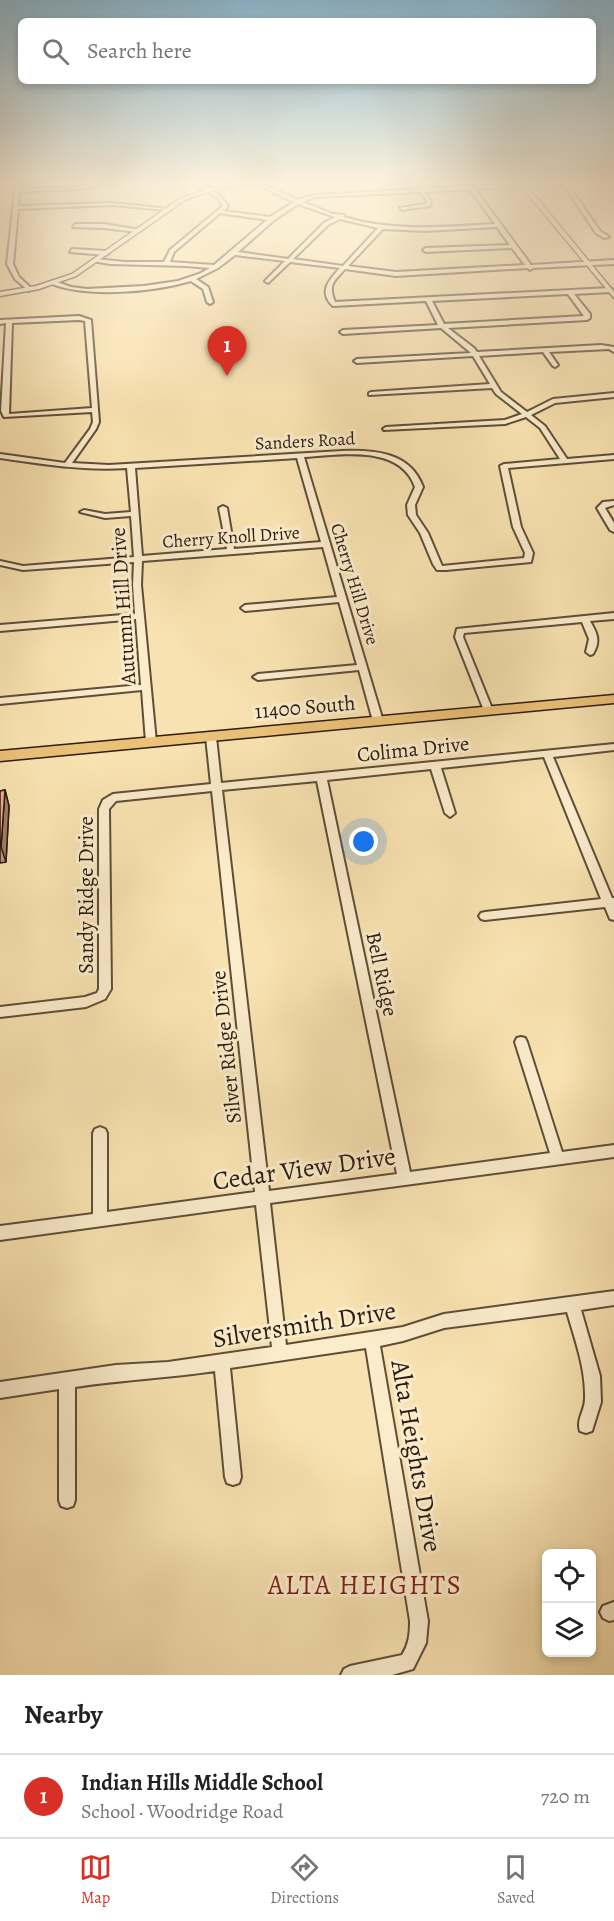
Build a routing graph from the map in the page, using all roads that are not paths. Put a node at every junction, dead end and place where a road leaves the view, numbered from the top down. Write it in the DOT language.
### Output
graph roads {
  1 [pos="10,259"];
  2 [pos="98,259"];
  3 [pos="168,259"];
  4 [pos="225,259"];
  5 [pos="275,259"];
  6 [pos="351,259"];
  7 [pos="523,259"];
  8 [pos="584,259"];
  9 [pos="95,261"];
  10 [pos="288,261"];
  11 [pos="167,262"];
  12 [pos="614,262"];
  13 [pos="589,265"];
  14 [pos="216,267"];
  15 [pos="530,268"];
  16 [pos="342,269"];
  17 [pos="192,279"];
  18 [pos="268,281"];
  19 [pos="54,283"];
  20 [pos="29,289"];
  21 [pos="570,292"];
  22 [pos="612,293"];
  23 [pos="0,294"];
  24 [pos="428,299"];
  25 [pos="210,302"];
  26 [pos="9,321"];
  27 [pos="0,322"];
  28 [pos="442,326"];
  29 [pos="343,332"];
  30 [pos="545,350"];
  31 [pos="614,350"];
  32 [pos="474,354"];
  33 [pos="357,361"];
  34 [pos="555,365"];
  35 [pos="493,386"];
  36 [pos="371,394"];
  37 [pos="614,395"];
  38 [pos="96,410"];
  39 [pos="526,415"];
  40 [pos="386,429"];
  41 [pos="0,456"];
  42 [pos="300,456"];
  43 [pos="614,457"];
  44 [pos="564,460"];
  45 [pos="67,465"];
  46 [pos="131,467"];
  47 [pos="614,503"];
  48 [pos="223,508"];
  49 [pos="84,512"];
  50 [pos="134,514"];
  51 [pos="614,530"];
  52 [pos="326,544"];
  53 [pos="231,552"];
  54 [pos="138,559"];
  55 [pos="0,563"];
  56 [pos="342,599"];
  57 [pos="245,608"];
  58 [pos="140,616"];
  59 [pos="614,616"];
  60 [pos="584,618"];
  61 [pos="0,628"];
  62 [pos="590,652"];
  63 [pos="362,667"];
  64 [pos="258,677"];
  65 [pos="146,687"];
  66 [pos="614,699"];
  67 [pos="0,701"];
  68 [pos="488,711"];
  69 [pos="378,721"];
  70 [pos="211,736"];
  71 [pos="151,742"];
  72 [pos="614,747"];
  73 [pos="547,754"];
  74 [pos="0,756"];
  75 [pos="435,765"];
  76 [pos="321,776"];
  77 [pos="216,786"];
  78 [pos="450,813"];
  79 [pos="611,902"];
  80 [pos="485,916"];
  81 [pos="614,916"];
  82 [pos="0,1012"];
  83 [pos="521,1042"];
  84 [pos="100,1133"];
  85 [pos="614,1151"];
  86 [pos="558,1159"];
  87 [pos="405,1179"];
  88 [pos="262,1198"];
  89 [pos="100,1220"];
  90 [pos="0,1233"];
  91 [pos="614,1298"];
  92 [pos="572,1304"];
  93 [pos="372,1340"];
  94 [pos="280,1353"];
  95 [pos="222,1362"];
  96 [pos="67,1380"];
  97 [pos="0,1390"];
  98 [pos="586,1425"];
  99 [pos="233,1477"];
  100 [pos="67,1500"];
  101 [pos="350,1675"];
  1 -- 20 [label="street"];
  2 -- 9 [label="street"];
  3 -- 11 [label="street"];
  4 -- 14 [label="street"];
  5 -- 10 [label="street"];
  6 -- 16 [label="street"];
  7 -- 15 [label="street"];
  8 -- 13 [label="street"];
  9 -- 11 [label="street"];
  9 -- 19 [label="street"];
  10 -- 16 [label="street"];
  10 -- 18 [label="street"];
  11 -- 14 [label="street"];
  12 -- 13 [label="street"];
  13 -- 15 [label="street"];
  13 -- 22 [label="street"];
  14 -- 17 [label="street"];
  15 -- 16 [label="street"];
  16 -- 24 [label="street"];
  17 -- 19 [label="street"];
  17 -- 25 [label="street"];
  19 -- 20 [label="street"];
  20 -- 23 [label="street"];
  21 -- 22 [label="street"];
  21 -- 24 [label="street"];
  21 -- 28 [label="street"];
  24 -- 28 [label="street"];
  26 -- 27 [label="street"];
  26 -- 38 [label="street"];
  26 -- 38 [label="street"];
  28 -- 29 [label="street"];
  28 -- 32 [label="street"];
  30 -- 31 [label="street"];
  30 -- 32 [label="street"];
  30 -- 34 [label="street"];
  32 -- 33 [label="street"];
  32 -- 35 [label="street"];
  35 -- 36 [label="street"];
  35 -- 39 [label="street"];
  37 -- 39 [label="street"];
  38 -- 45 [label="street"];
  39 -- 40 [label="street"];
  39 -- 44 [label="street"];
  41 -- 45 [label="street, Sanders Road"];
  42 -- 44 [label="street, Sanders Road"];
  42 -- 46 [label="street, Sanders Road"];
  42 -- 52 [label="street, Cherry Hill Drive"];
  43 -- 44 [label="street"];
  45 -- 46 [label="street, Sanders Road"];
  46 -- 50 [label="street, Autumn Hill Drive"];
  47 -- 51 [label="street"];
  48 -- 53 [label="street"];
  49 -- 50 [label="street"];
  50 -- 54 [label="street, Autumn Hill Drive"];
  52 -- 53 [label="street, Cherry Knoll Drive"];
  52 -- 56 [label="street, Cherry Hill Drive"];
  53 -- 54 [label="street, Cherry Knoll Drive"];
  54 -- 55 [label="street, Cherry Knoll Drive"];
  54 -- 58 [label="street, Autumn Hill Drive"];
  56 -- 57 [label="street"];
  56 -- 63 [label="street, Cherry Hill Drive"];
  58 -- 61 [label="street"];
  58 -- 65 [label="street, Autumn Hill Drive"];
  59 -- 60 [label="street"];
  60 -- 62 [label="street"];
  60 -- 68 [label="street"];
  63 -- 64 [label="street"];
  63 -- 69 [label="street, Cherry Hill Drive"];
  65 -- 67 [label="street"];
  65 -- 71 [label="street, Autumn Hill Drive"];
  66 -- 68 [label="main road, 11400 South"];
  68 -- 69 [label="main road, 11400 South"];
  69 -- 70 [label="main road, 11400 South"];
  70 -- 71 [label="main road, 11400 South"];
  70 -- 77 [label="street, Silver Ridge Drive"];
  71 -- 74 [label="main road, 11400 South"];
  72 -- 73 [label="street, Colima Drive"];
  73 -- 75 [label="street, Colima Drive"];
  73 -- 79 [label="street"];
  75 -- 76 [label="street, Colima Drive"];
  75 -- 78 [label="street"];
  76 -- 77 [label="street, Colima Drive"];
  76 -- 87 [label="street, Bell Ridge"];
  77 -- 82 [label="street, Sandy Ridge Drive"];
  77 -- 88 [label="street, Silver Ridge Drive"];
  79 -- 80 [label="street"];
  79 -- 81 [label="street"];
  83 -- 86 [label="street"];
  84 -- 89 [label="street"];
  85 -- 86 [label="street, Cedar View Drive"];
  86 -- 87 [label="street, Cedar View Drive"];
  87 -- 88 [label="street, Cedar View Drive"];
  88 -- 89 [label="street, Cedar View Drive"];
  88 -- 94 [label="street, Silver Ridge Drive"];
  89 -- 90 [label="street, Cedar View Drive"];
  91 -- 92 [label="street, Silversmith Drive"];
  92 -- 93 [label="street, Silversmith Drive"];
  92 -- 98 [label="street"];
  93 -- 94 [label="street, Silversmith Drive"];
  93 -- 101 [label="street, Alta Heights Drive"];
  94 -- 95 [label="street, Silversmith Drive"];
  95 -- 96 [label="street, Silversmith Drive"];
  95 -- 99 [label="street"];
  96 -- 97 [label="street, Silversmith Drive"];
  96 -- 100 [label="street"];
}
